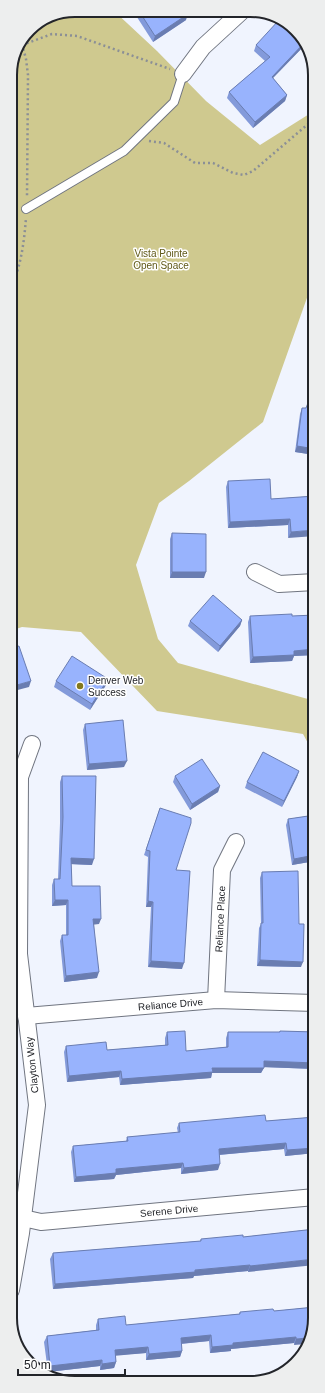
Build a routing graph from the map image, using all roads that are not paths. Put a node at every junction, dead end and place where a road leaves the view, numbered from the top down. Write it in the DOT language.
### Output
graph roads {
  1 [pos="236,17"];
  2 [pos="183,74"];
  3 [pos="26,209"];
  4 [pos="255,572"];
  5 [pos="308,582"];
  6 [pos="32,744"];
  7 [pos="236,842"];
  8 [pos="216,1000"];
  9 [pos="308,1003"];
  10 [pos="26,1016"];
  11 [pos="308,1198"];
  12 [pos="22,1218"];
  13 [pos="17,1251"];
  1 -- 2 [label="street"];
  2 -- 3 [label="lane"];
  4 -- 5 [label="street"];
  6 -- 10 [label="street, Clayton Way"];
  7 -- 8 [label="street, Reliance Place"];
  8 -- 9 [label="street, Reliance Drive"];
  8 -- 10 [label="street, Reliance Drive"];
  10 -- 12 [label="street, Clayton Way"];
  11 -- 12 [label="street, Serene Drive"];
  12 -- 13 [label="street, Clayton Way"];
}
